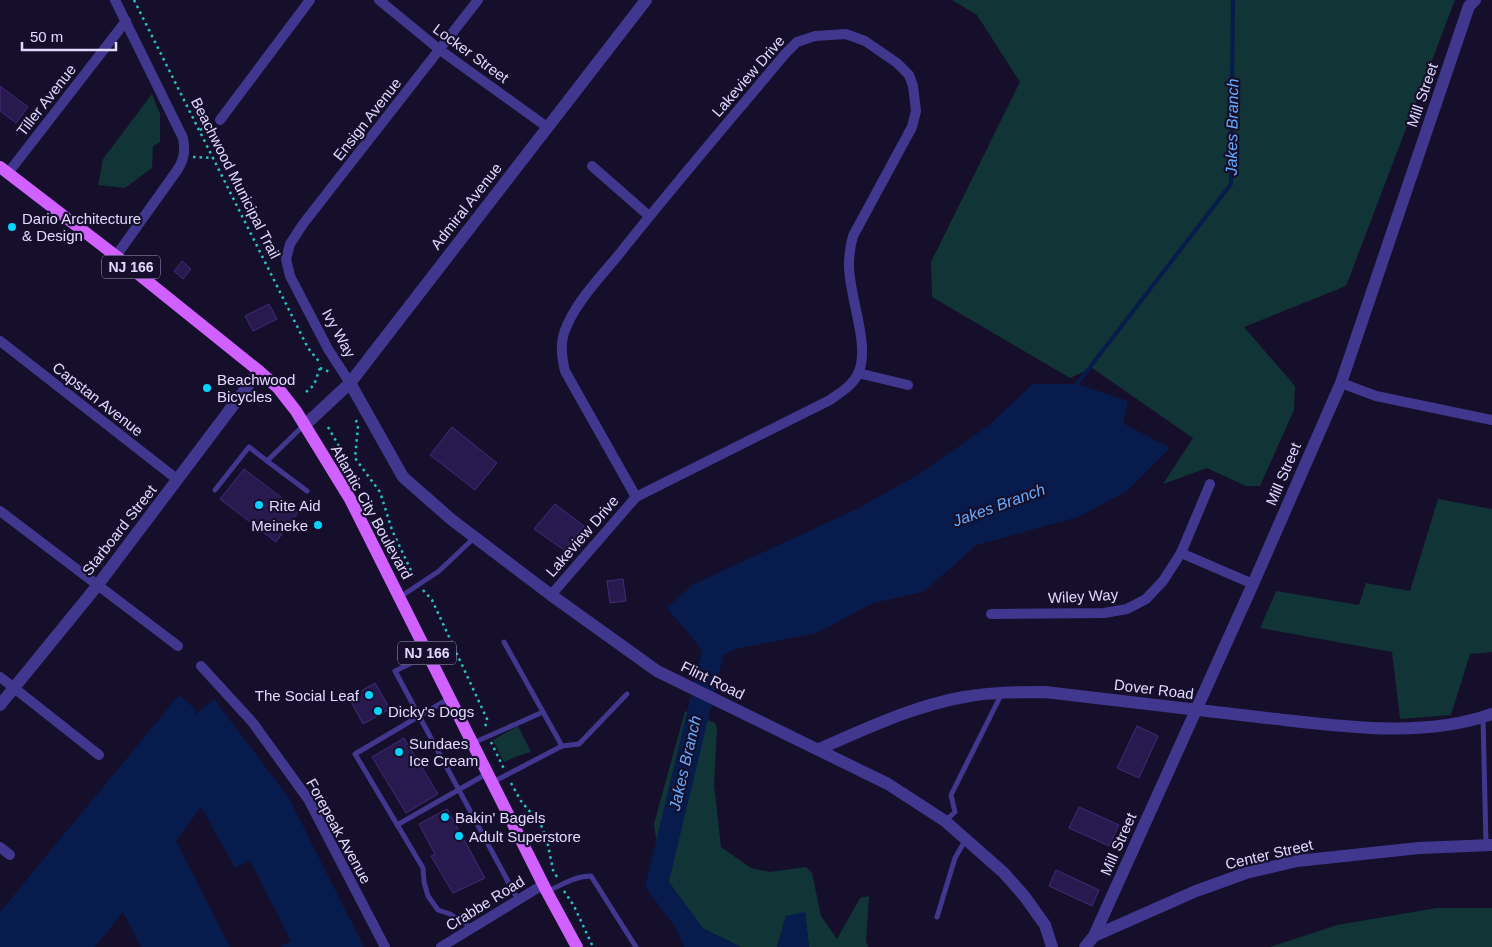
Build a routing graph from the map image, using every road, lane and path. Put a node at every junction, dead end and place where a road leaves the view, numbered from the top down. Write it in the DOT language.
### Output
graph roads {
  1 [pos="116,0"];
  2 [pos="134,0"];
  3 [pos="310,0"];
  4 [pos="379,0"];
  5 [pos="478,0"];
  6 [pos="646,0"];
  7 [pos="1475,0"];
  8 [pos="126,21"];
  9 [pos="440,50"];
  10 [pos="220,120"];
  11 [pos="548,126"];
  12 [pos="184,156"];
  13 [pos="214,158"];
  14 [pos="592,166"];
  15 [pos="4,170"];
  16 [pos="649,216"];
  17 [pos="116,256"];
  18 [pos="286,259"];
  19 [pos="0,341"];
  20 [pos="328,349"];
  21 [pos="320,366"];
  22 [pos="259,371"];
  23 [pos="858,373"];
  24 [pos="334,374"];
  25 [pos="350,383"];
  26 [pos="1340,383"];
  27 [pos="908,385"];
  28 [pos="306,392"];
  29 [pos="370,420"];
  30 [pos="1492,420"];
  31 [pos="304,425"];
  32 [pos="328,427"];
  33 [pos="344,455"];
  34 [pos="267,461"];
  35 [pos="178,480"];
  36 [pos="1210,484"];
  37 [pos="215,490"];
  38 [pos="307,491"];
  39 [pos="636,497"];
  40 [pos="0,511"];
  41 [pos="476,537"];
  42 [pos="1182,552"];
  43 [pos="1253,584"];
  44 [pos="97,586"];
  45 [pos="551,595"];
  46 [pos="400,597"];
  47 [pos="991,614"];
  48 [pos="504,642"];
  49 [pos="178,646"];
  50 [pos="428,655"];
  51 [pos="200,666"];
  52 [pos="0,677"];
  53 [pos="14,688"];
  54 [pos="1002,692"];
  55 [pos="627,694"];
  56 [pos="450,698"];
  57 [pos="0,705"];
  58 [pos="1196,711"];
  59 [pos="543,712"];
  60 [pos="419,715"];
  61 [pos="1487,716"];
  62 [pos="473,743"];
  63 [pos="492,744"];
  64 [pos="562,746"];
  65 [pos="819,749"];
  66 [pos="99,755"];
  67 [pos="503,767"];
  68 [pos="490,777"];
  69 [pos="512,784"];
  70 [pos="460,789"];
  71 [pos="945,821"];
  72 [pos="397,825"];
  73 [pos="966,838"];
  74 [pos="1489,845"];
  75 [pos="0,847"];
  76 [pos="10,855"];
  77 [pos="561,885"];
  78 [pos="546,888"];
  79 [pos="518,901"];
  80 [pos="937,917"];
  81 [pos="472,928"];
  82 [pos="1094,936"];
  83 [pos="385,947"];
  84 [pos="441,947"];
  85 [pos="577,947"];
  86 [pos="593,947"];
  87 [pos="636,947"];
  88 [pos="1052,947"];
  89 [pos="1085,947"];
  1 -- 8 [label="street"];
  2 -- 13 [label="path, Beachwood Municipal Trail"];
  3 -- 10 [label="street"];
  4 -- 9 [label="street, Locker Street"];
  5 -- 9 [label="street, Ensign Avenue"];
  6 -- 11 [label="street, Admiral Avenue"];
  7 -- 26 [label="street, Mill Street"];
  8 -- 12 [label="street"];
  8 -- 15 [label="street, Tiller Avenue"];
  9 -- 11 [label="street, Locker Street"];
  9 -- 18 [label="street, Ensign Avenue"];
  11 -- 25 [label="street, Admiral Avenue"];
  12 -- 13 [label="path"];
  12 -- 17 [label="street"];
  13 -- 21 [label="path, Beachwood Municipal Trail"];
  14 -- 16 [label="street"];
  15 -- 17 [label="main road, Atlantic City Boulevard / NJ 166"];
  16 -- 23 [label="street, Lakeview Drive"];
  16 -- 39 [label="street, Lakeview Drive"];
  17 -- 22 [label="main road, Atlantic City Boulevard / NJ 166"];
  18 -- 20 [label="street, Ivy Way"];
  19 -- 35 [label="street, Capstan Avenue"];
  20 -- 21 [label="path"];
  20 -- 25 [label="street, Ivy Way"];
  21 -- 24 [label="path"];
  21 -- 28 [label="path"];
  22 -- 31 [label="main road, Atlantic City Boulevard / NJ 166"];
  22 -- 35 [label="street, Starboard Street"];
  23 -- 27 [label="street"];
  23 -- 39 [label="street, Lakeview Drive"];
  25 -- 29 [label="street, Ivy Way"];
  25 -- 31 [label="street, Admiral Avenue"];
  26 -- 30 [label="street"];
  26 -- 43 [label="street, Mill Street"];
  29 -- 41 [label="street, Flint Road"];
  31 -- 34 [label="lane"];
  31 -- 46 [label="main road, Atlantic City Boulevard / NJ 166"];
  32 -- 33 [label="path"];
  34 -- 37 [label="lane"];
  34 -- 38 [label="lane"];
  35 -- 44 [label="street, Starboard Street"];
  36 -- 42 [label="street, Wiley Way"];
  39 -- 45 [label="street, Lakeview Drive"];
  40 -- 44 [label="street"];
  41 -- 45 [label="street, Flint Road"];
  41 -- 46 [label="lane"];
  42 -- 43 [label="street"];
  42 -- 47 [label="street, Wiley Way"];
  43 -- 58 [label="street, Mill Street"];
  44 -- 49 [label="street"];
  44 -- 53 [label="street, Starboard Street"];
  45 -- 65 [label="street, Flint Road"];
  46 -- 50 [label="main road, Atlantic City Boulevard / NJ 166"];
  48 -- 59 [label="lane"];
  50 -- 56 [label="main road, Atlantic City Boulevard / NJ 166"];
  50 -- 60 [label="lane"];
  51 -- 83 [label="street, Forepeak Avenue"];
  52 -- 53 [label="street"];
  53 -- 57 [label="street, Starboard Street"];
  53 -- 66 [label="street"];
  54 -- 58 [label="street, Dover Road"];
  54 -- 65 [label="street, Dover Road"];
  54 -- 71 [label="lane"];
  55 -- 64 [label="lane"];
  56 -- 60 [label="lane"];
  56 -- 62 [label="main road, Atlantic City Boulevard / NJ 166"];
  58 -- 61 [label="street, Dover Road"];
  58 -- 82 [label="street, Mill Street"];
  59 -- 62 [label="lane"];
  59 -- 64 [label="lane"];
  60 -- 70 [label="lane"];
  60 -- 72 [label="lane"];
  61 -- 74 [label="lane"];
  62 -- 68 [label="main road, Atlantic City Boulevard / NJ 166"];
  63 -- 67 [label="path"];
  64 -- 68 [label="lane"];
  65 -- 71 [label="street, Flint Road"];
  68 -- 70 [label="lane"];
  68 -- 78 [label="main road, Atlantic City Boulevard / NJ 166"];
  69 -- 77 [label="path"];
  70 -- 72 [label="lane"];
  70 -- 79 [label="lane"];
  71 -- 73 [label="street, Flint Road"];
  72 -- 81 [label="lane"];
  73 -- 80 [label="lane"];
  73 -- 88 [label="street, Flint Road"];
  74 -- 82 [label="street, Center Street"];
  75 -- 76 [label="street"];
  77 -- 78 [label="lane"];
  77 -- 86 [label="path"];
  77 -- 87 [label="lane"];
  78 -- 79 [label="street, Crabbe Road"];
  78 -- 85 [label="main road, Atlantic City Boulevard / NJ 166"];
  79 -- 81 [label="street, Crabbe Road"];
  81 -- 84 [label="street, Crabbe Road"];
  82 -- 89 [label="street, Mill Street"];
}
